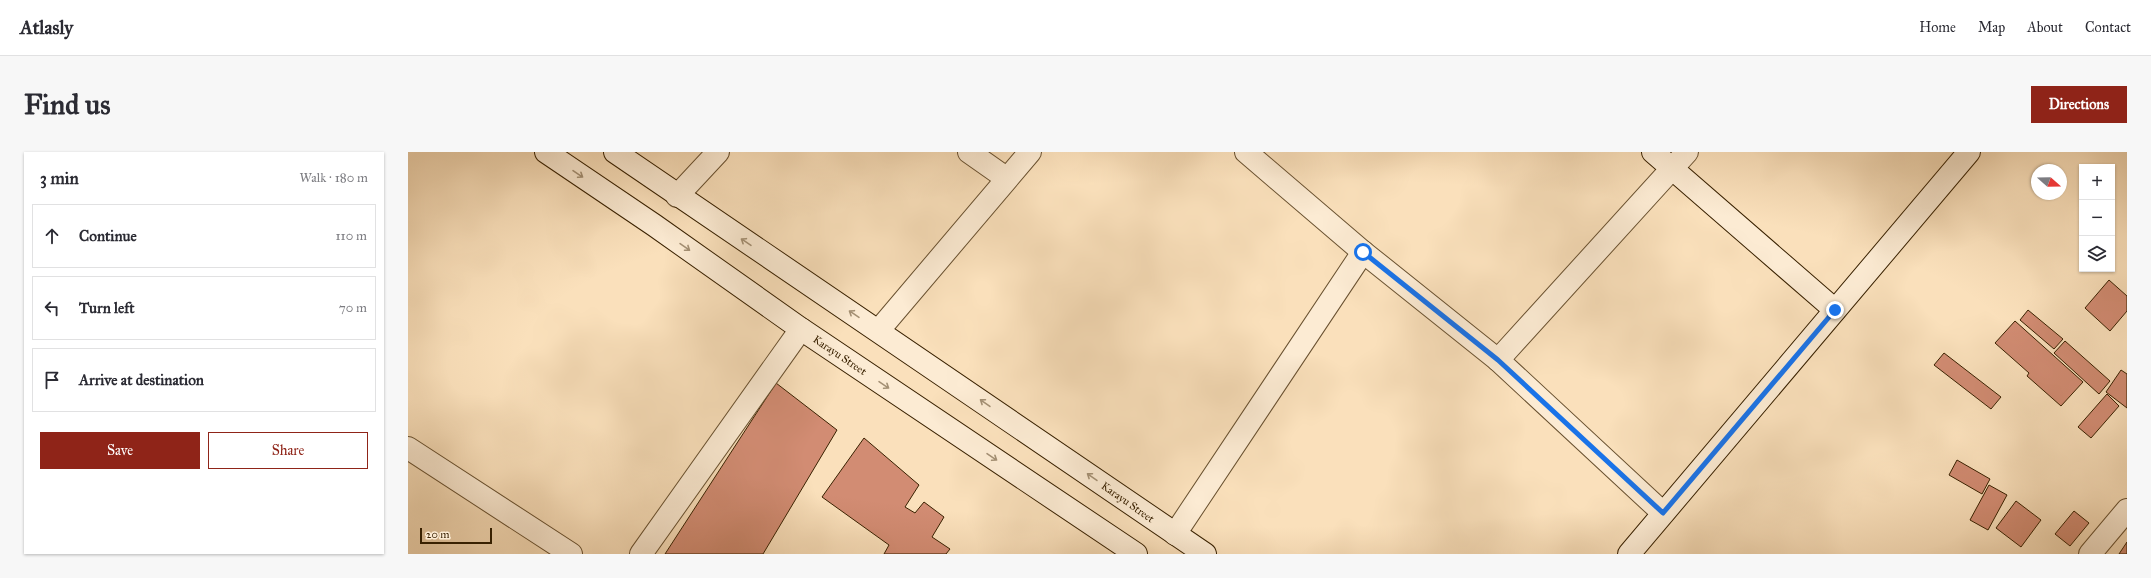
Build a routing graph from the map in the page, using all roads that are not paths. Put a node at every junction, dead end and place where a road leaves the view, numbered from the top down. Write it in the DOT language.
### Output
graph roads {
  1 [pos="546,152"];
  2 [pos="615,152"];
  3 [pos="718,152"];
  4 [pos="969,152"];
  5 [pos="1030,152"];
  6 [pos="1246,152"];
  7 [pos="1653,152"];
  8 [pos="1687,152"];
  9 [pos="1969,152"];
  10 [pos="1673,170"];
  11 [pos="1006,178"];
  12 [pos="677,196"];
  13 [pos="1363,252"];
  14 [pos="1835,310"];
  15 [pos="801,329"];
  16 [pos="879,330"];
  17 [pos="1498,360"];
  18 [pos="408,448"];
  19 [pos="2127,510"];
  20 [pos="1663,513"];
  21 [pos="1175,534"];
  22 [pos="571,554"];
  23 [pos="641,554"];
  24 [pos="1136,554"];
  25 [pos="1205,554"];
  26 [pos="1629,554"];
  27 [pos="2090,554"];
  1 -- 15 [label="street, Karayu Street, one-way"];
  2 -- 12 [label="street, Karayu Street"];
  3 -- 12 [label="street"];
  4 -- 11 [label="street"];
  5 -- 11 [label="street"];
  6 -- 13 [label="street"];
  7 -- 10 [label="street"];
  8 -- 10 [label="street"];
  9 -- 14 [label="street"];
  10 -- 14 [label="street"];
  10 -- 17 [label="street"];
  11 -- 16 [label="street"];
  16 -- 12 [label="street, Karayu Street, one-way"];
  13 -- 17 [label="street"];
  13 -- 21 [label="street"];
  14 -- 20 [label="street"];
  15 -- 23 [label="street"];
  15 -- 24 [label="street, Karayu Street, one-way"];
  21 -- 16 [label="street, Karayu Street, one-way"];
  17 -- 20 [label="street"];
  18 -- 22 [label="street"];
  19 -- 27 [label="street"];
  20 -- 26 [label="street"];
  21 -- 25 [label="street, Karayu Street"];
}
